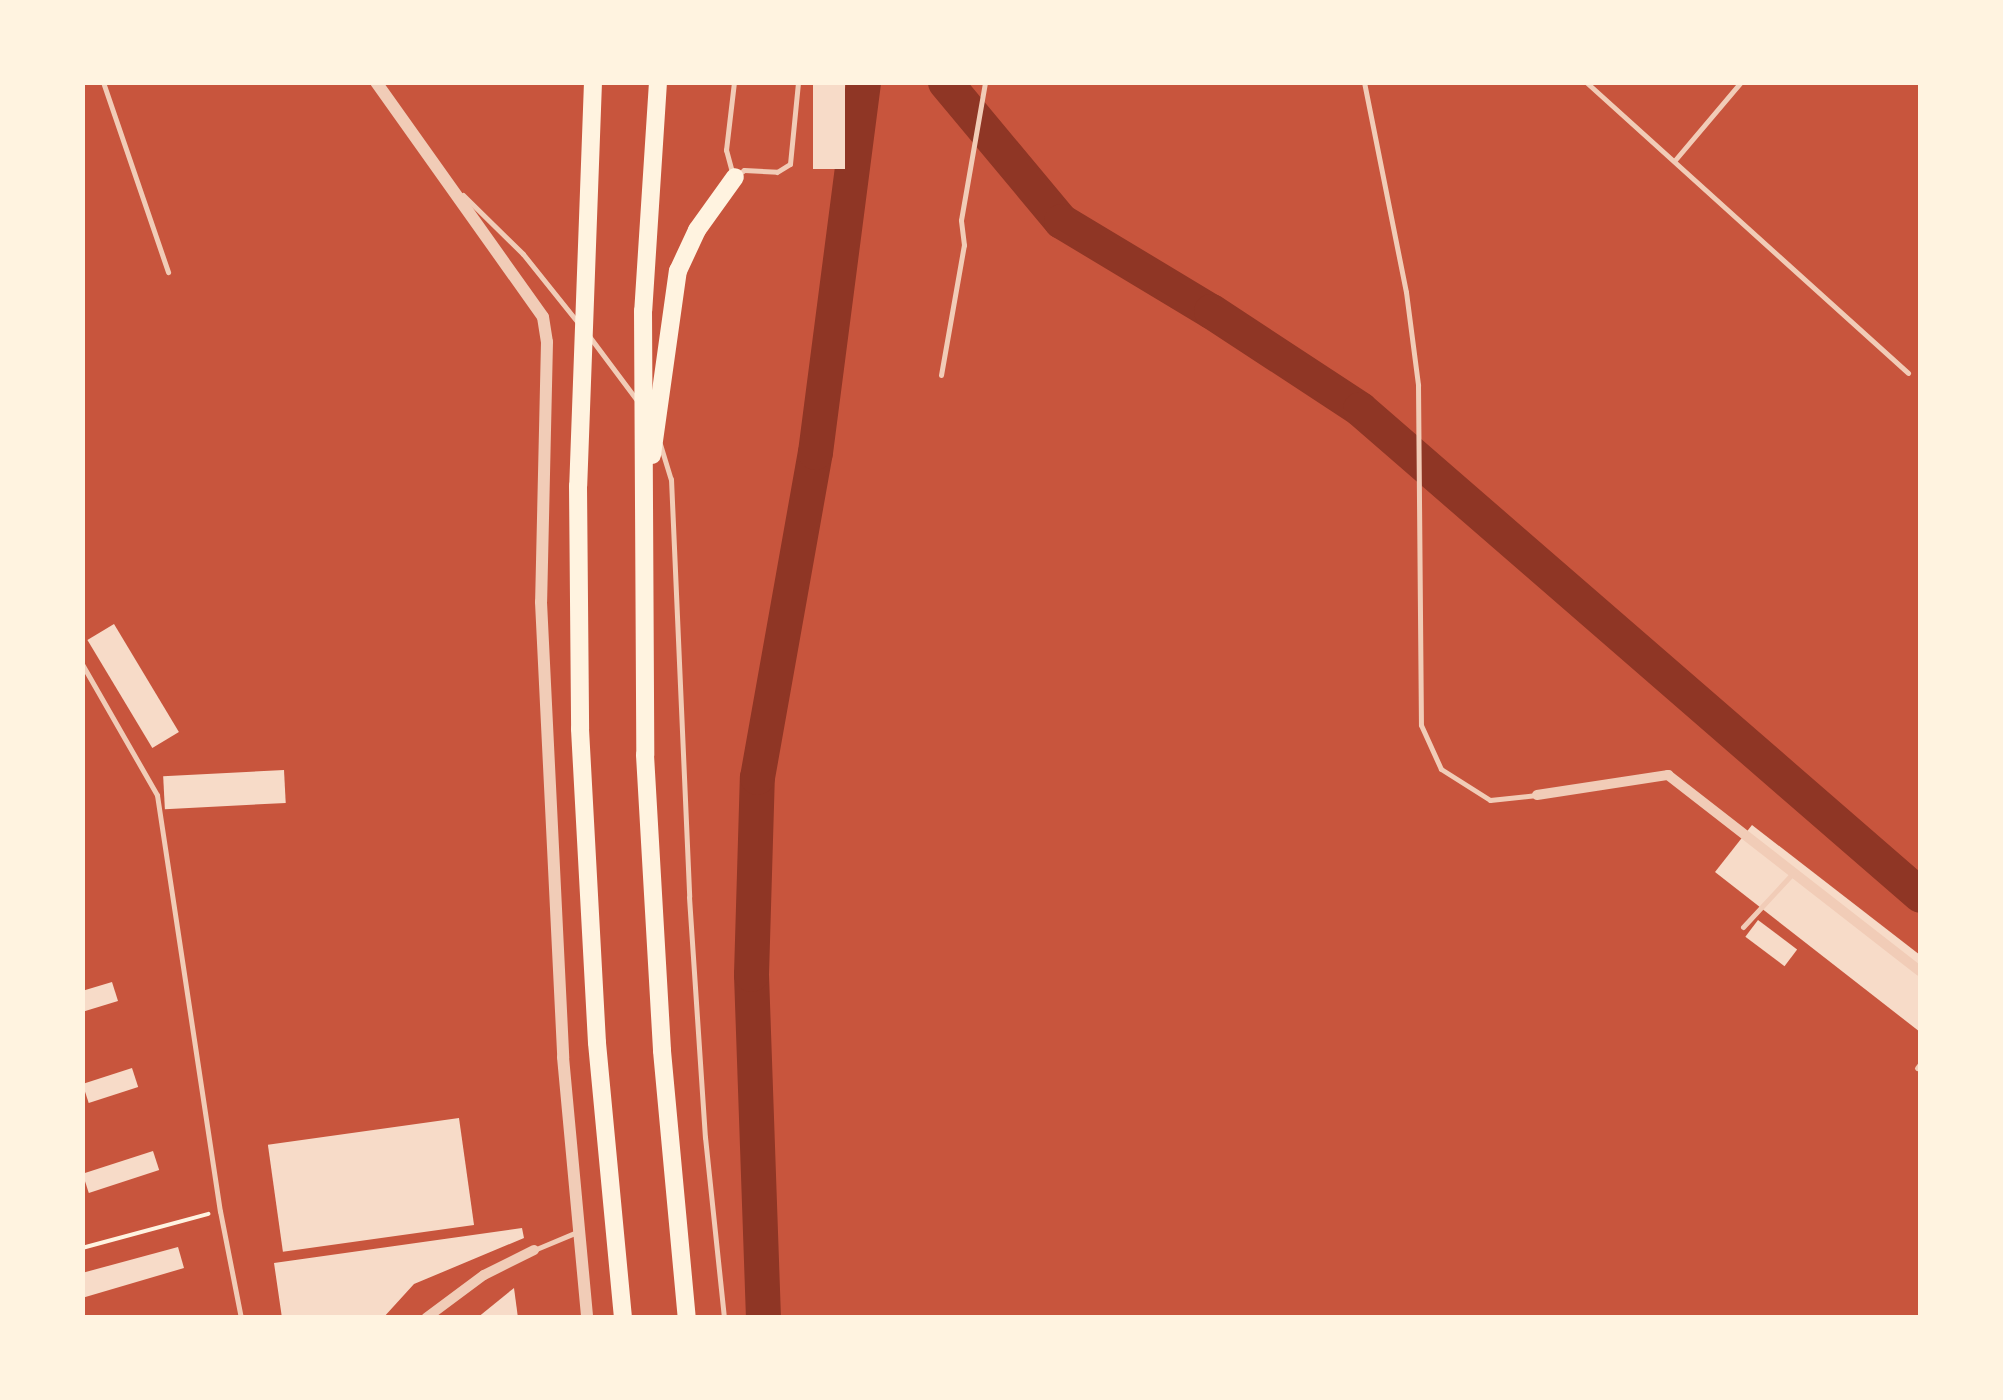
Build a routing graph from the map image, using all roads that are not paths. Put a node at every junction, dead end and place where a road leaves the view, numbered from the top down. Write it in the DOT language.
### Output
graph roads {
  1 [pos="103,82"];
  2 [pos="376,82"];
  3 [pos="593,82"];
  4 [pos="658,82"];
  5 [pos="734,82"];
  6 [pos="798,82"];
  7 [pos="985,82"];
  8 [pos="1364,82"];
  9 [pos="1586,82"];
  10 [pos="1740,82"];
  11 [pos="1675,160"];
  12 [pos="735,177"];
  13 [pos="448,180"];
  14 [pos="168,272"];
  15 [pos="1908,372"];
  16 [pos="941,375"];
  17 [pos="642,540"];
  18 [pos="82,664"];
  19 [pos="1537,794"];
  20 [pos="1795,871"];
  21 [pos="1744,927"];
  22 [pos="1920,971"];
  23 [pos="577,1232"];
  24 [pos="534,1250"];
  25 [pos="241,1318"];
  26 [pos="426,1318"];
  27 [pos="587,1318"];
  28 [pos="621,1318"];
  29 [pos="687,1318"];
  30 [pos="724,1318"];
  1 -- 14 [label="lane"];
  2 -- 13 [label="street"];
  3 -- 28 [label="highway"];
  4 -- 17 [label="highway"];
  5 -- 12 [label="lane"];
  6 -- 12 [label="lane"];
  7 -- 16 [label="lane"];
  8 -- 19 [label="lane"];
  9 -- 11 [label="lane"];
  10 -- 11 [label="lane"];
  11 -- 15 [label="lane"];
  12 -- 17 [label="highway"];
  13 -- 23 [label="street"];
  13 -- 30 [label="lane"];
  17 -- 29 [label="highway"];
  18 -- 25 [label="lane"];
  19 -- 20 [label="street"];
  20 -- 21 [label="lane"];
  20 -- 22 [label="street"];
  23 -- 24 [label="lane"];
  23 -- 27 [label="street"];
  24 -- 26 [label="street"];
}
